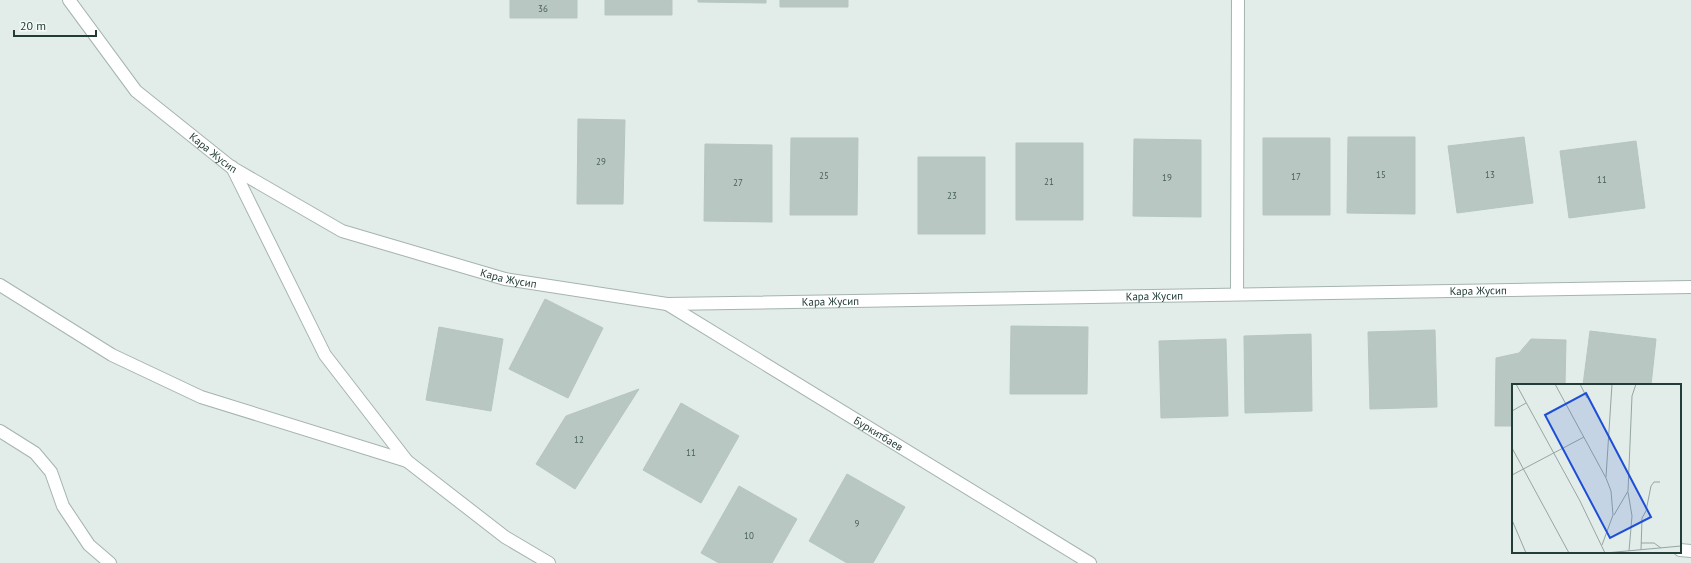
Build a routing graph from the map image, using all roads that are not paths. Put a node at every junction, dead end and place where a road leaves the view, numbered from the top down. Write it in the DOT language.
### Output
graph roads {
  1 [pos="69,0"];
  2 [pos="1238,0"];
  3 [pos="231,167"];
  4 [pos="0,285"];
  5 [pos="1691,287"];
  6 [pos="1237,294"];
  7 [pos="667,304"];
  8 [pos="0,431"];
  9 [pos="407,461"];
  10 [pos="1681,550"];
  11 [pos="1691,551"];
  12 [pos="110,563"];
  13 [pos="549,563"];
  14 [pos="1090,563"];
  1 -- 3 [label="street, Кара Жусип"];
  2 -- 6 [label="street"];
  3 -- 7 [label="street, Кара Жусип"];
  3 -- 9 [label="street"];
  4 -- 9 [label="street"];
  5 -- 6 [label="street, Кара Жусип"];
  6 -- 7 [label="street, Кара Жусип"];
  7 -- 14 [label="street, Буркитбаев"];
  8 -- 12 [label="street"];
  9 -- 13 [label="street"];
  10 -- 11 [label="street"];
}
